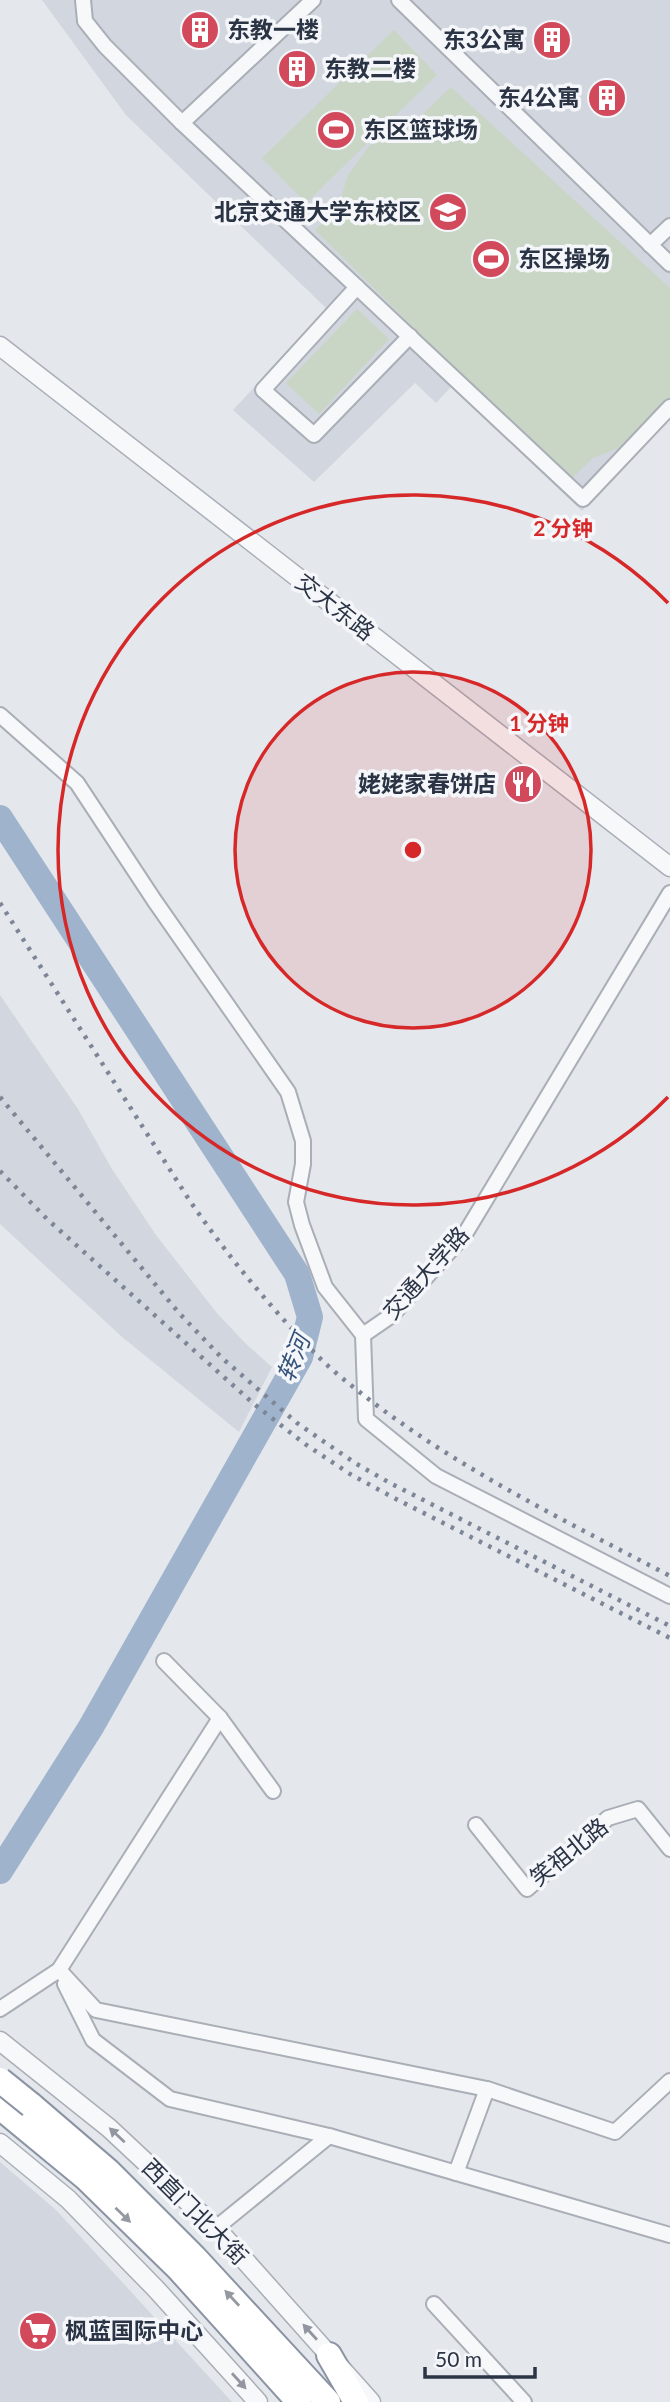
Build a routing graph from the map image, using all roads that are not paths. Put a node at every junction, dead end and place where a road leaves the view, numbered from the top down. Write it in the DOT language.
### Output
graph roads {
  1 [pos="83,0"];
  2 [pos="313,0"];
  3 [pos="399,0"];
  4 [pos="182,123"];
  5 [pos="670,226"];
  6 [pos="650,245"];
  7 [pos="670,264"];
  8 [pos="358,287"];
  9 [pos="410,336"];
  10 [pos="0,346"];
  11 [pos="670,407"];
  12 [pos="0,715"];
  13 [pos="670,867"];
  14 [pos="670,893"];
  15 [pos="363,1335"];
  16 [pos="670,1596"];
  17 [pos="164,1661"];
  18 [pos="220,1718"];
  19 [pos="273,1791"];
  20 [pos="476,1825"];
  21 [pos="670,1849"];
  22 [pos="59,1970"];
  23 [pos="0,2008"];
  24 [pos="0,2041"];
  25 [pos="26,2063"];
  26 [pos="0,2080"];
  27 [pos="670,2081"];
  28 [pos="487,2089"];
  29 [pos="0,2095"];
  30 [pos="16,2111"];
  31 [pos="329,2136"];
  32 [pos="0,2143"];
  33 [pos="456,2173"];
  34 [pos="216,2228"];
  35 [pos="670,2235"];
  36 [pos="434,2304"];
  37 [pos="329,2354"];
  38 [pos="258,2402"];
  39 [pos="299,2402"];
  40 [pos="328,2402"];
  41 [pos="356,2402"];
  42 [pos="371,2402"];
  43 [pos="524,2402"];
  1 -- 4 [label="street"];
  2 -- 4 [label="street"];
  3 -- 6 [label="street"];
  4 -- 8 [label="street"];
  5 -- 6 [label="street"];
  6 -- 7 [label="street"];
  8 -- 9 [label="street"];
  8 -- 9 [label="street"];
  9 -- 11 [label="street"];
  10 -- 13 [label="street, 交大东路"];
  12 -- 15 [label="street, 交通大学路"];
  14 -- 15 [label="street, 交通大学路"];
  15 -- 16 [label="street"];
  17 -- 18 [label="street"];
  18 -- 19 [label="street"];
  18 -- 22 [label="street"];
  20 -- 21 [label="street, 笑祖北路"];
  22 -- 23 [label="street"];
  22 -- 28 [label="street"];
  22 -- 31 [label="street"];
  24 -- 25 [label="street, 西直门北大街"];
  25 -- 29 [label="street"];
  34 -- 25 [label="street, 西直门北大街, one-way"];
  26 -- 30 [label="highway, 西直门北大街, bridge"];
  27 -- 28 [label="street"];
  28 -- 33 [label="street"];
  30 -- 39 [label="highway, 西直门北大街, one-way"];
  40 -- 30 [label="highway, 西直门北大街, one-way"];
  31 -- 33 [label="street"];
  31 -- 34 [label="street"];
  32 -- 38 [label="street, one-way"];
  33 -- 35 [label="street"];
  37 -- 34 [label="street, 西直门北大街, one-way"];
  36 -- 43 [label="street"];
  37 -- 41 [label="highway"];
  37 -- 42 [label="street, 西直门北大街"];
}
